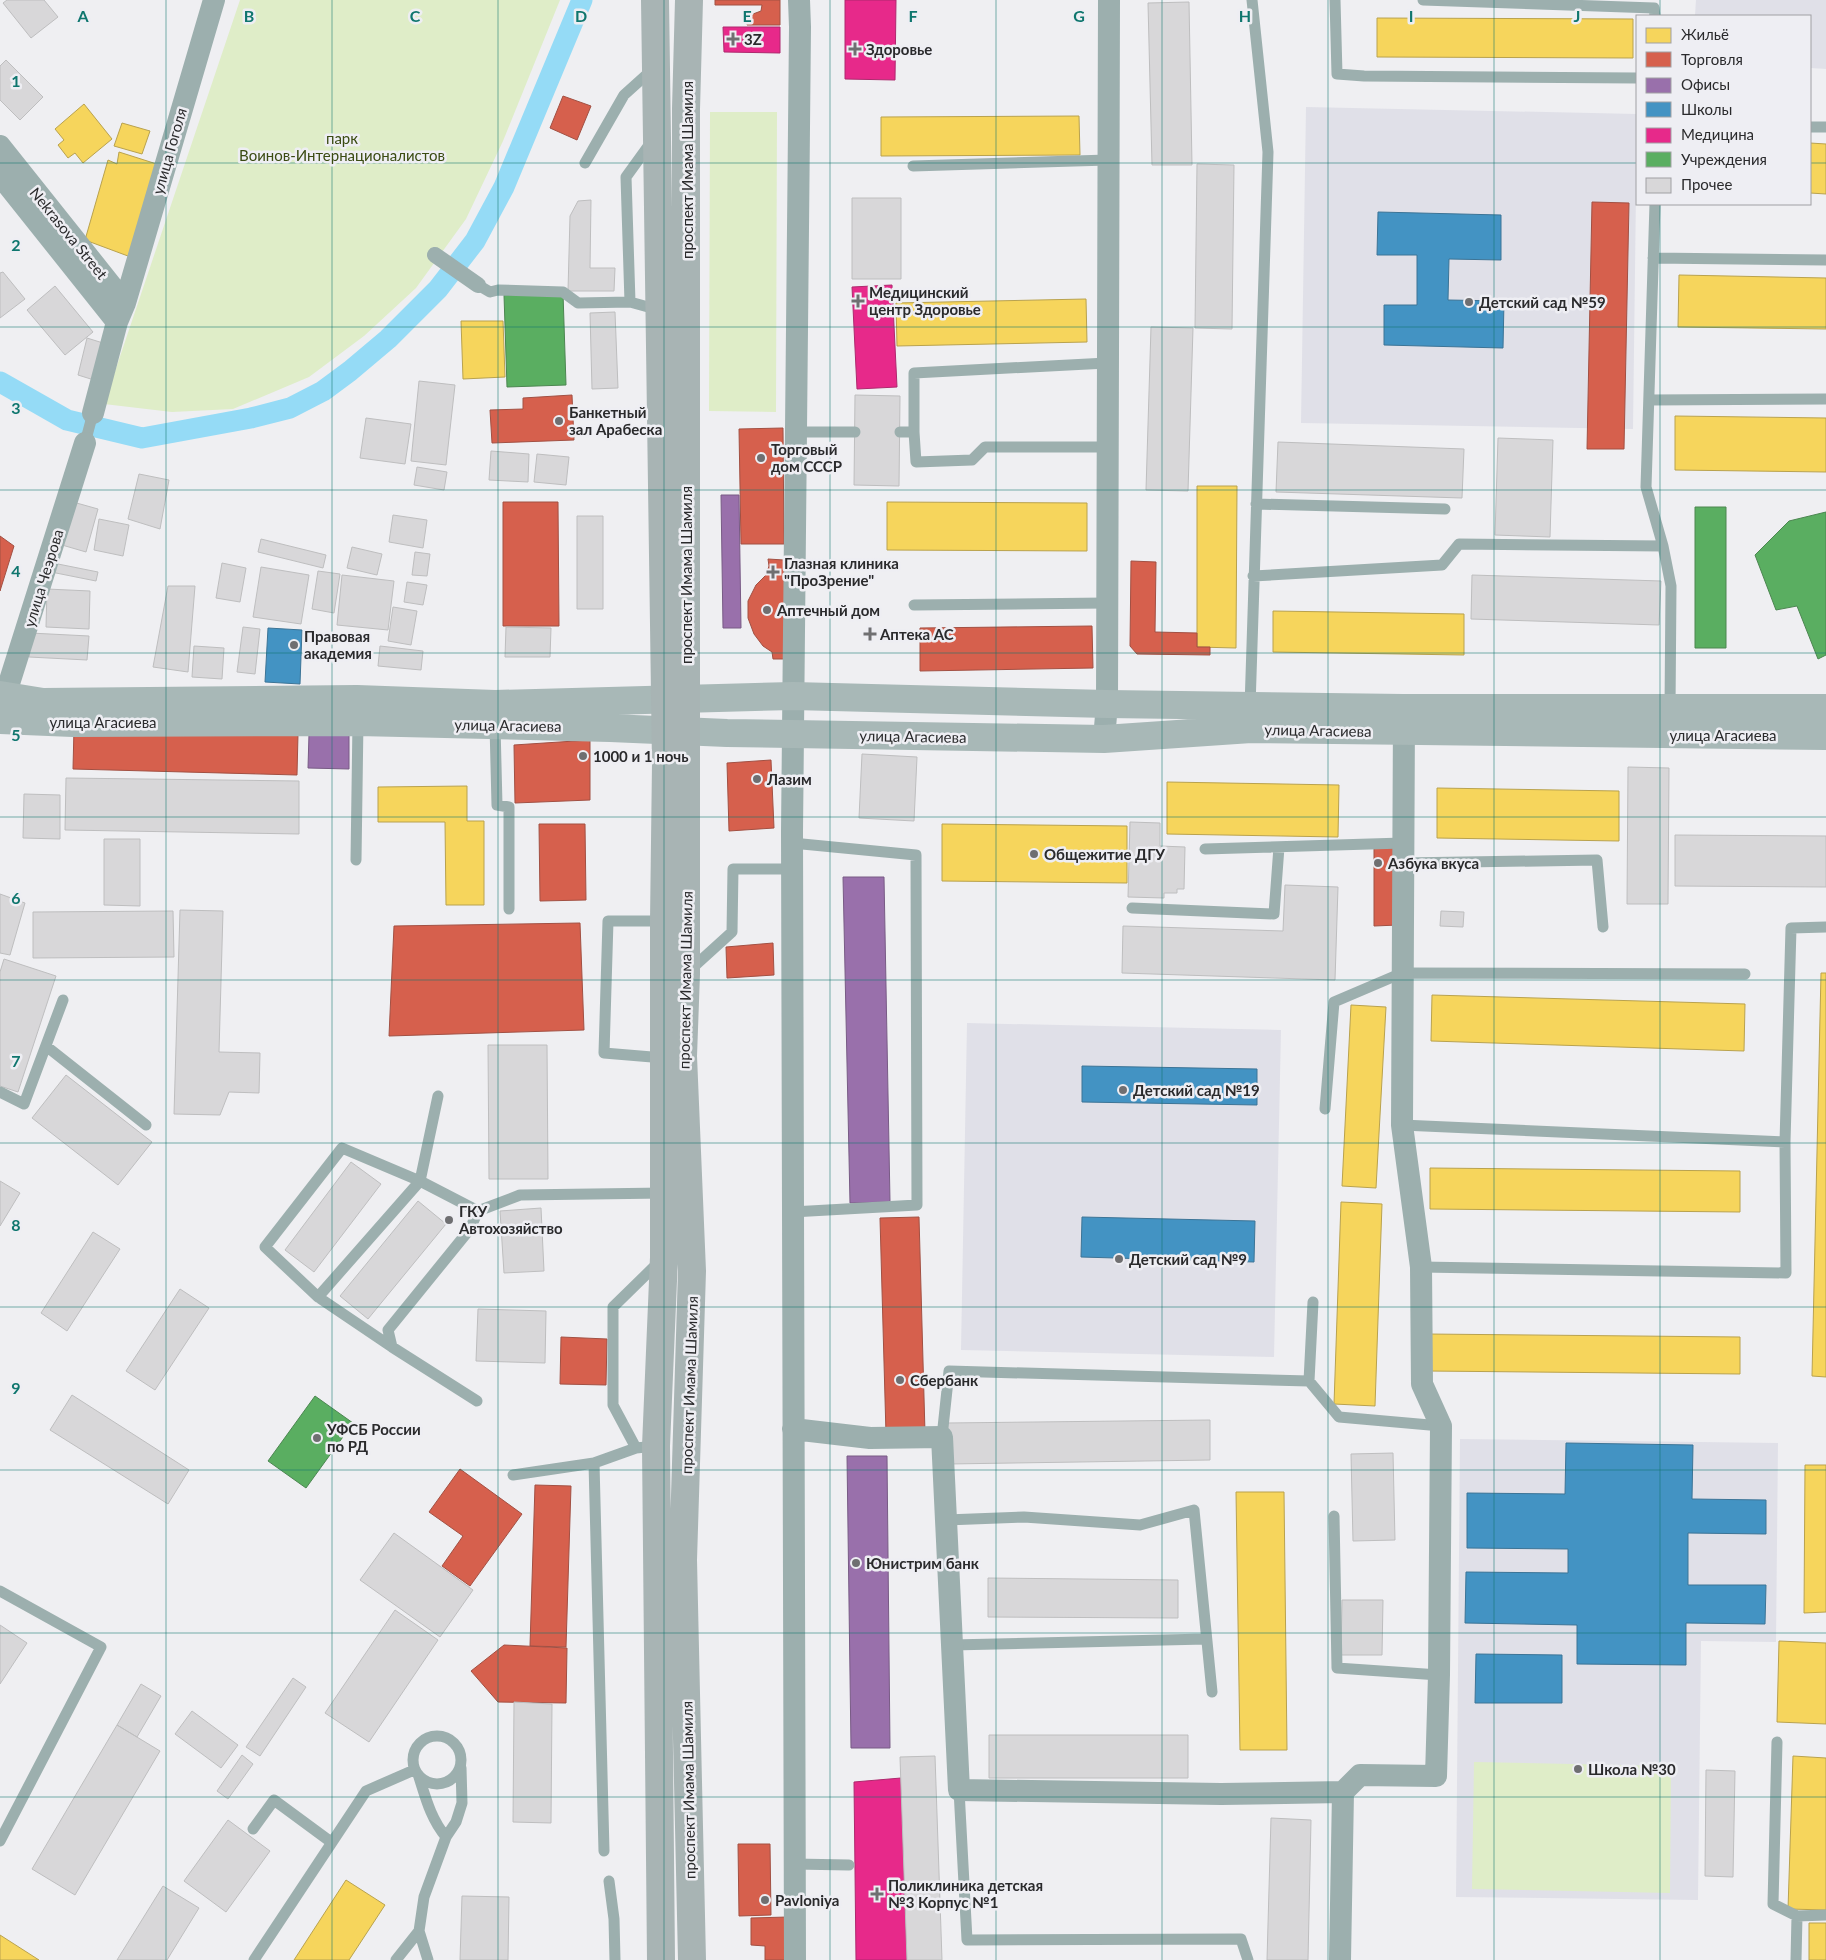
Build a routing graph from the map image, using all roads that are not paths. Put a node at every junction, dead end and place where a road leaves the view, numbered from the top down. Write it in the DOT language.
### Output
graph roads {
  1 [pos="214,0"];
  2 [pos="655,0"];
  3 [pos="689,0"];
  4 [pos="799,0"];
  5 [pos="1109,0"];
  6 [pos="1252,0"];
  7 [pos="1335,0"];
  8 [pos="1423,0"];
  9 [pos="1655,15"];
  10 [pos="656,66"];
  11 [pos="1636,78"];
  12 [pos="1811,127"];
  13 [pos="1826,127"];
  14 [pos="657,134"];
  15 [pos="0,146"];
  16 [pos="1108,160"];
  17 [pos="585,163"];
  18 [pos="913,166"];
  19 [pos="0,175"];
  20 [pos="1655,205"];
  21 [pos="435,256"];
  22 [pos="1653,258"];
  23 [pos="1826,260"];
  24 [pos="478,285"];
  25 [pos="630,302"];
  26 [pos="659,310"];
  27 [pos="121,312"];
  28 [pos="1107,363"];
  29 [pos="1826,399"];
  30 [pos="1649,400"];
  31 [pos="93,413"];
  32 [pos="795,432"];
  33 [pos="854,432"];
  34 [pos="900,432"];
  35 [pos="914,432"];
  36 [pos="85,443"];
  37 [pos="1107,447"];
  38 [pos="1256,504"];
  39 [pos="1445,508"];
  40 [pos="1663,546"];
  41 [pos="1253,576"];
  42 [pos="1106,603"];
  43 [pos="914,605"];
  44 [pos="793,696"];
  45 [pos="676,700"];
  46 [pos="1107,704"];
  47 [pos="1,706"];
  48 [pos="1826,708"];
  49 [pos="358,711"];
  50 [pos="1250,717"];
  51 [pos="1404,719"];
  52 [pos="1669,721"];
  53 [pos="495,725"];
  54 [pos="676,730"];
  55 [pos="794,734"];
  56 [pos="1826,736"];
  57 [pos="1104,739"];
  58 [pos="792,843"];
  59 [pos="1279,847"];
  60 [pos="1205,850"];
  61 [pos="1403,853"];
  62 [pos="356,860"];
  63 [pos="792,868"];
  64 [pos="1132,908"];
  65 [pos="509,909"];
  66 [pos="664,921"];
  67 [pos="1604,927"];
  68 [pos="1826,927"];
  69 [pos="1402,973"];
  70 [pos="686,974"];
  71 [pos="1745,974"];
  72 [pos="63,1000"];
  73 [pos="46,1046"];
  74 [pos="664,1058"];
  75 [pos="0,1092"];
  76 [pos="438,1096"];
  77 [pos="1325,1109"];
  78 [pos="146,1125"];
  79 [pos="1402,1125"];
  80 [pos="1785,1142"];
  81 [pos="420,1182"];
  82 [pos="664,1193"];
  83 [pos="478,1211"];
  84 [pos="792,1212"];
  85 [pos="664,1257"];
  86 [pos="1421,1267"];
  87 [pos="318,1297"];
  88 [pos="1313,1302"];
  89 [pos="392,1347"];
  90 [pos="1308,1381"];
  91 [pos="476,1401"];
  92 [pos="1441,1426"];
  93 [pos="793,1429"];
  94 [pos="942,1438"];
  95 [pos="646,1447"];
  96 [pos="594,1463"];
  97 [pos="513,1475"];
  98 [pos="1334,1516"];
  99 [pos="946,1520"];
  100 [pos="0,1591"];
  101 [pos="1206,1639"];
  102 [pos="952,1645"];
  103 [pos="1438,1675"];
  104 [pos="1212,1692"];
  105 [pos="1777,1742"];
  106 [pos="461,1768"];
  107 [pos="417,1774"];
  108 [pos="959,1790"];
  109 [pos="1343,1792"];
  110 [pos="253,1829"];
  111 [pos="446,1837"];
  112 [pos="0,1841"];
  113 [pos="331,1842"];
  114 [pos="604,1851"];
  115 [pos="794,1864"];
  116 [pos="849,1865"];
  117 [pos="609,1881"];
  118 [pos="1826,1915"];
  119 [pos="1797,1916"];
  120 [pos="419,1931"];
  121 [pos="254,1960"];
  122 [pos="396,1960"];
  123 [pos="428,1960"];
  124 [pos="615,1960"];
  125 [pos="660,1960"];
  126 [pos="692,1960"];
  127 [pos="795,1960"];
  128 [pos="1248,1960"];
  129 [pos="1340,1960"];
  130 [pos="1796,1960"];
  1 -- 27 [label="street, улица Гоголя"];
  2 -- 10 [label="main road, проспект Имама Шамиля"];
  3 -- 45 [label="main road, проспект Имама Шамиля"];
  4 -- 32 [label="street"];
  5 -- 16 [label="street"];
  6 -- 38 [label="lane"];
  7 -- 11 [label="lane"];
  8 -- 9 [label="lane"];
  10 -- 14 [label="main road, проспект Имама Шамиля"];
  10 -- 17 [label="lane"];
  12 -- 13 [label="lane"];
  14 -- 25 [label="lane"];
  14 -- 26 [label="main road, проспект Имама Шамиля"];
  15 -- 27 [label="street, Nekrasova Street"];
  16 -- 18 [label="lane"];
  16 -- 28 [label="street"];
  19 -- 27 [label="street, Nekrasova Street"];
  20 -- 22 [label="lane"];
  21 -- 24 [label="street"];
  22 -- 23 [label="lane"];
  22 -- 30 [label="lane"];
  24 -- 25 [label="lane"];
  25 -- 26 [label="lane"];
  26 -- 45 [label="main road, проспект Имама Шамиля"];
  27 -- 31 [label="street"];
  28 -- 35 [label="lane"];
  28 -- 37 [label="street"];
  29 -- 30 [label="lane"];
  30 -- 40 [label="lane"];
  31 -- 36 [label="lane"];
  32 -- 33 [label="lane"];
  32 -- 44 [label="street"];
  34 -- 35 [label="lane"];
  35 -- 37 [label="lane"];
  36 -- 47 [label="street, улица Чеэрова"];
  37 -- 42 [label="street"];
  38 -- 39 [label="lane"];
  38 -- 41 [label="lane"];
  40 -- 41 [label="lane"];
  40 -- 52 [label="lane"];
  41 -- 50 [label="lane"];
  42 -- 43 [label="lane"];
  42 -- 46 [label="street"];
  44 -- 45 [label="main road, улица Агасиева"];
  44 -- 46 [label="main road, улица Агасиева"];
  44 -- 55 [label="street"];
  45 -- 49 [label="main road, улица Агасиева"];
  45 -- 54 [label="main road, проспект Имама Шамиля"];
  46 -- 50 [label="main road, улица Агасиева"];
  46 -- 57 [label="street"];
  47 -- 49 [label="main road, улица Агасиева"];
  48 -- 52 [label="main road, улица Агасиева"];
  49 -- 53 [label="main road, улица Агасиева"];
  49 -- 62 [label="lane"];
  50 -- 51 [label="main road, улица Агасиева"];
  50 -- 57 [label="main road, улица Агасиева"];
  51 -- 52 [label="main road, улица Агасиева"];
  51 -- 61 [label="street"];
  52 -- 56 [label="main road, улица Агасиева"];
  53 -- 54 [label="main road, улица Агасиева"];
  53 -- 65 [label="lane"];
  54 -- 55 [label="main road, улица Агасиева"];
  54 -- 66 [label="main road, проспект Имама Шамиля"];
  54 -- 70 [label="main road, проспект Имама Шамиля"];
  55 -- 57 [label="main road, улица Агасиева"];
  55 -- 58 [label="street"];
  58 -- 63 [label="street"];
  58 -- 84 [label="lane"];
  59 -- 60 [label="lane"];
  59 -- 61 [label="lane"];
  59 -- 64 [label="lane"];
  61 -- 67 [label="lane"];
  61 -- 69 [label="street"];
  63 -- 70 [label="lane"];
  63 -- 84 [label="street"];
  66 -- 74 [label="main road, проспект Имама Шамиля"];
  66 -- 74 [label="lane"];
  68 -- 80 [label="lane"];
  69 -- 71 [label="lane"];
  69 -- 77 [label="lane"];
  69 -- 79 [label="street"];
  70 -- 126 [label="main road, проспект Имама Шамиля"];
  72 -- 73 [label="lane"];
  73 -- 75 [label="lane"];
  73 -- 78 [label="lane"];
  74 -- 82 [label="main road, проспект Имама Шамиля"];
  76 -- 81 [label="lane"];
  79 -- 80 [label="lane"];
  79 -- 86 [label="street"];
  80 -- 86 [label="lane"];
  81 -- 83 [label="lane"];
  81 -- 87 [label="lane"];
  81 -- 87 [label="lane"];
  82 -- 83 [label="lane"];
  82 -- 85 [label="main road, проспект Имама Шамиля"];
  83 -- 89 [label="lane"];
  84 -- 93 [label="street"];
  85 -- 95 [label="main road, проспект Имама Шамиля"];
  85 -- 95 [label="lane"];
  86 -- 92 [label="street"];
  87 -- 89 [label="lane"];
  88 -- 90 [label="lane"];
  89 -- 91 [label="lane"];
  90 -- 92 [label="lane"];
  90 -- 94 [label="lane"];
  92 -- 103 [label="street"];
  93 -- 94 [label="street"];
  93 -- 115 [label="street"];
  94 -- 99 [label="street"];
  95 -- 96 [label="lane"];
  95 -- 125 [label="main road, проспект Имама Шамиля"];
  96 -- 97 [label="lane"];
  96 -- 114 [label="lane"];
  98 -- 103 [label="lane"];
  99 -- 101 [label="lane"];
  99 -- 102 [label="street"];
  100 -- 112 [label="lane"];
  101 -- 102 [label="lane"];
  101 -- 104 [label="lane"];
  102 -- 108 [label="street"];
  103 -- 109 [label="street"];
  105 -- 119 [label="lane"];
  106 -- 107 [label="lane"];
  106 -- 107 [label="lane"];
  106 -- 111 [label="lane"];
  107 -- 111 [label="lane"];
  107 -- 113 [label="lane"];
  108 -- 109 [label="street"];
  108 -- 128 [label="lane"];
  109 -- 129 [label="street"];
  110 -- 113 [label="lane"];
  111 -- 120 [label="lane"];
  113 -- 121 [label="lane"];
  115 -- 116 [label="lane"];
  115 -- 127 [label="street"];
  117 -- 124 [label="lane"];
  118 -- 119 [label="lane"];
  119 -- 130 [label="lane"];
  120 -- 122 [label="lane"];
  120 -- 123 [label="lane"];
}
